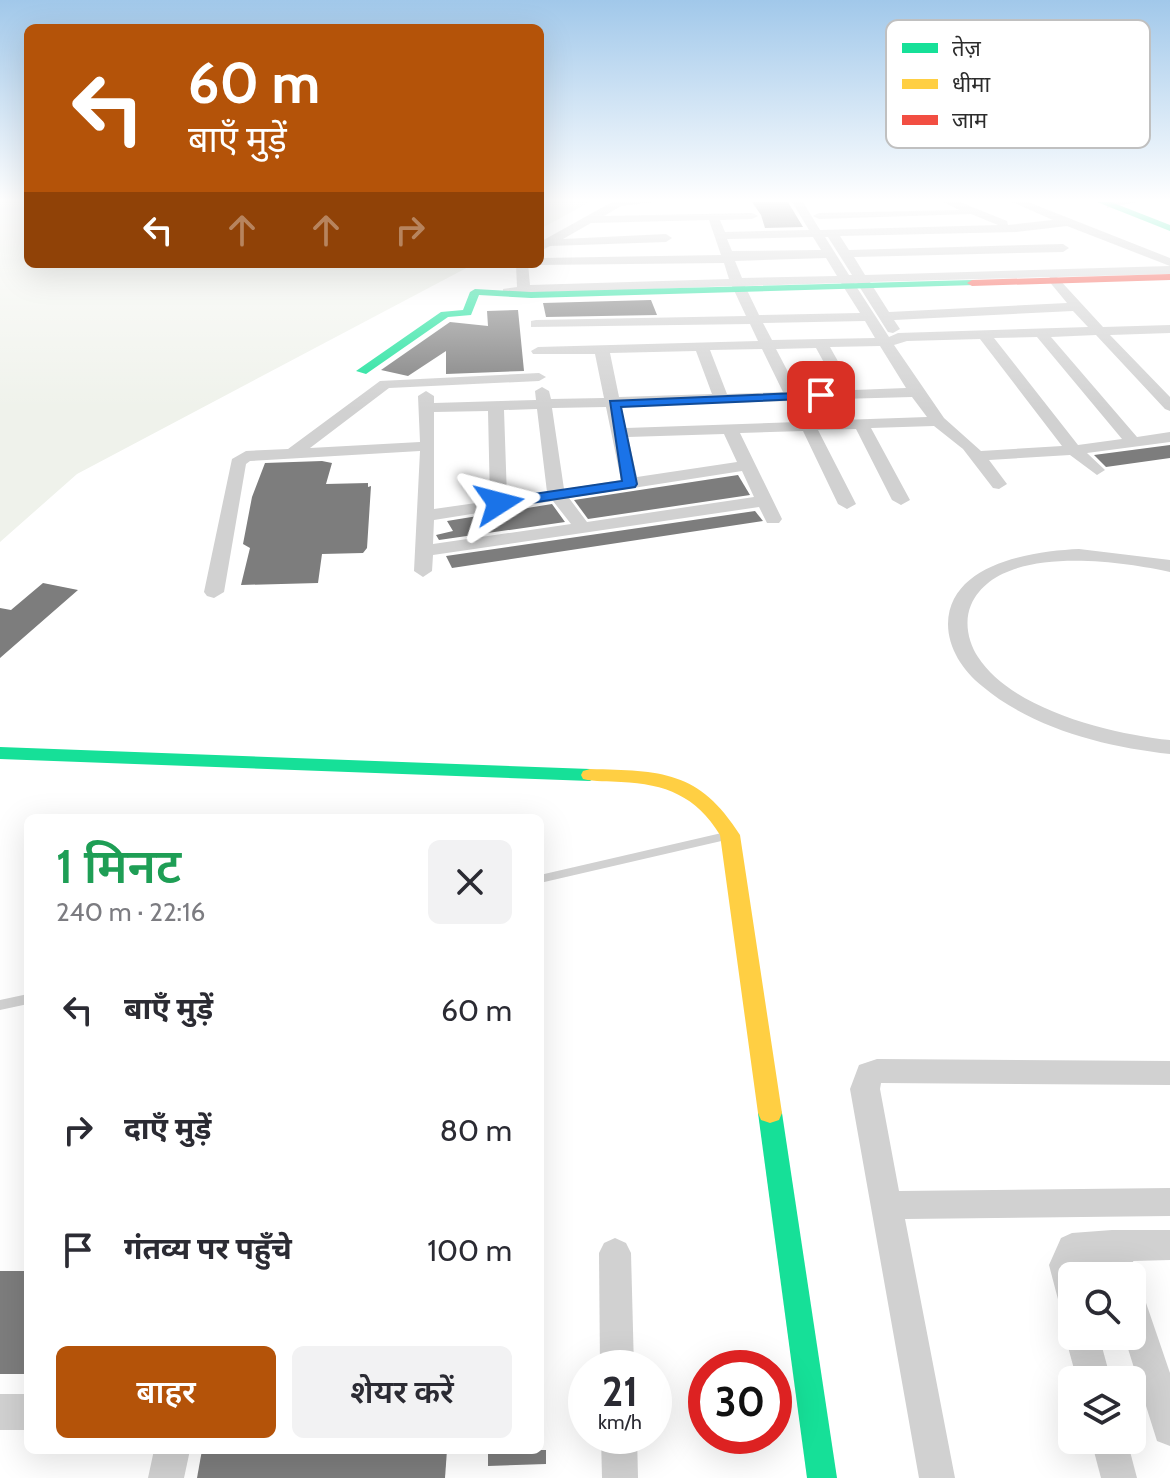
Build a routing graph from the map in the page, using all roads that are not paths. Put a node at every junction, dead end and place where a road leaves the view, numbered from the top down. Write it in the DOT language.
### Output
graph roads {
  1 [pos="522,271"];
  2 [pos="733,271"];
  3 [pos="845,271"];
  4 [pos="852,271"];
  5 [pos="1145,271"];
  6 [pos="1118,272"];
  7 [pos="1170,277"];
  8 [pos="1054,280"];
  9 [pos="855,282"];
  10 [pos="738,285"];
  11 [pos="521,292"];
  12 [pos="1076,307"];
  13 [pos="885,316"];
  14 [pos="868,317"];
  15 [pos="756,318"];
  16 [pos="536,324"];
  17 [pos="1170,329"];
  18 [pos="1154,330"];
  19 [pos="1102,331"];
  20 [pos="983,333"];
  21 [pos="1041,333"];
  22 [pos="894,340"];
  23 [pos="821,344"];
  24 [pos="1170,344"];
  25 [pos="768,346"];
  26 [pos="702,348"];
  27 [pos="538,351"];
  28 [pos="602,351"];
  29 [pos="362,371"];
  30 [pos="539,377"];
  31 [pos="426,381"];
  32 [pos="916,392"];
  33 [pos="849,394"];
  34 [pos="792,397"];
  35 [pos="721,399"];
  36 [pos="614,403"];
  37 [pos="544,405"];
  38 [pos="496,406"];
  39 [pos="1170,406"];
  40 [pos="426,408"];
  41 [pos="938,421"];
  42 [pos="861,424"];
  43 [pos="806,426"];
  44 [pos="730,429"];
  45 [pos="621,433"];
  46 [pos="1170,437"];
  47 [pos="1133,442"];
  48 [pos="428,446"];
  49 [pos="1074,450"];
  50 [pos="972,451"];
  51 [pos="293,453"];
  52 [pos="747,465"];
  53 [pos="1097,470"];
  54 [pos="630,484"];
  55 [pos="999,484"];
  56 [pos="556,494"];
  57 [pos="901,500"];
  58 [pos="764,501"];
  59 [pos="499,503"];
  60 [pos="847,504"];
  61 [pos="426,516"];
  62 [pos="773,519"];
  63 [pos="583,528"];
  64 [pos="424,551"];
  65 [pos="1170,566"];
  66 [pos="423,571"];
  67 [pos="214,592"];
  68 [pos="1170,747"];
  69 [pos="0,753"];
  70 [pos="730,835"];
  71 [pos="544,878"];
  72 [pos="24,1000"];
  73 [pos="0,1005"];
  74 [pos="1170,1073"];
  75 [pos="1170,1202"];
  76 [pos="886,1205"];
  77 [pos="1170,1245"];
  78 [pos="615,1253"];
  79 [pos="1117,1261"];
  80 [pos="1064,1262"];
  81 [pos="617,1350"];
  82 [pos="1146,1350"];
  83 [pos="0,1412"];
  84 [pos="24,1412"];
  85 [pos="1168,1416"];
  86 [pos="171,1454"];
  87 [pos="619,1454"];
  88 [pos="1113,1454"];
  89 [pos="166,1478"];
  90 [pos="620,1478"];
  91 [pos="822,1478"];
  92 [pos="937,1478"];
  93 [pos="1119,1478"];
  1 -- 11 [label="street"];
  2 -- 10 [label="street"];
  3 -- 9 [label="street"];
  4 -- 9 [label="street"];
  5 -- 6 [label="street"];
  6 -- 9 [label="street"];
  7 -- 8 [label="street"];
  8 -- 9 [label="street"];
  8 -- 12 [label="street"];
  9 -- 10 [label="street"];
  9 -- 13 [label="street"];
  9 -- 14 [label="street"];
  10 -- 11 [label="street"];
  10 -- 15 [label="street"];
  11 -- 16 [label="street"];
  11 -- 29 [label="street"];
  12 -- 13 [label="street"];
  12 -- 19 [label="street"];
  13 -- 22 [label="street"];
  14 -- 15 [label="street"];
  14 -- 22 [label="street"];
  15 -- 16 [label="street"];
  15 -- 25 [label="street"];
  16 -- 27 [label="street"];
  17 -- 18 [label="street"];
  18 -- 19 [label="street"];
  18 -- 24 [label="street"];
  19 -- 21 [label="street"];
  19 -- 39 [label="street"];
  20 -- 21 [label="street"];
  20 -- 22 [label="street"];
  20 -- 49 [label="street"];
  21 -- 47 [label="street"];
  22 -- 23 [label="street"];
  22 -- 32 [label="street"];
  22 -- 50 [label="street"];
  23 -- 25 [label="street"];
  23 -- 33 [label="street"];
  25 -- 26 [label="street"];
  25 -- 34 [label="street"];
  26 -- 28 [label="street"];
  26 -- 35 [label="street"];
  27 -- 28 [label="street"];
  27 -- 30 [label="street"];
  28 -- 36 [label="street"];
  30 -- 31 [label="street"];
  30 -- 37 [label="street"];
  31 -- 40 [label="street"];
  31 -- 51 [label="street"];
  32 -- 33 [label="street"];
  32 -- 41 [label="street"];
  33 -- 34 [label="street"];
  34 -- 35 [label="street"];
  34 -- 43 [label="street"];
  35 -- 36 [label="street"];
  36 -- 37 [label="street"];
  36 -- 45 [label="street"];
  37 -- 38 [label="street"];
  37 -- 56 [label="street"];
  38 -- 40 [label="street"];
  38 -- 59 [label="street"];
  40 -- 48 [label="street"];
  41 -- 42 [label="street"];
  41 -- 50 [label="street"];
  42 -- 43 [label="street"];
  42 -- 57 [label="street"];
  43 -- 44 [label="street"];
  43 -- 60 [label="street"];
  44 -- 45 [label="street"];
  44 -- 52 [label="street"];
  45 -- 54 [label="street"];
  46 -- 47 [label="street"];
  47 -- 49 [label="street"];
  48 -- 51 [label="street"];
  48 -- 61 [label="street"];
  49 -- 50 [label="street"];
  49 -- 53 [label="street"];
  50 -- 55 [label="street"];
  51 -- 67 [label="street"];
  52 -- 54 [label="street"];
  52 -- 58 [label="street"];
  54 -- 56 [label="street"];
  56 -- 59 [label="street"];
  56 -- 63 [label="street"];
  58 -- 62 [label="street"];
  58 -- 63 [label="street"];
  59 -- 61 [label="street"];
  61 -- 64 [label="street"];
  63 -- 64 [label="street"];
  64 -- 66 [label="street"];
  65 -- 68 [label="street"];
  69 -- 70 [label="street"];
  70 -- 71 [label="lane"];
  70 -- 91 [label="street"];
  72 -- 73 [label="lane"];
  74 -- 76 [label="street"];
  75 -- 76 [label="street"];
  76 -- 92 [label="street"];
  77 -- 79 [label="street"];
  78 -- 81 [label="street"];
  79 -- 80 [label="street"];
  82 -- 85 [label="street"];
  83 -- 84 [label="street"];
  86 -- 89 [label="street"];
  87 -- 90 [label="street"];
  88 -- 93 [label="street"];
}
